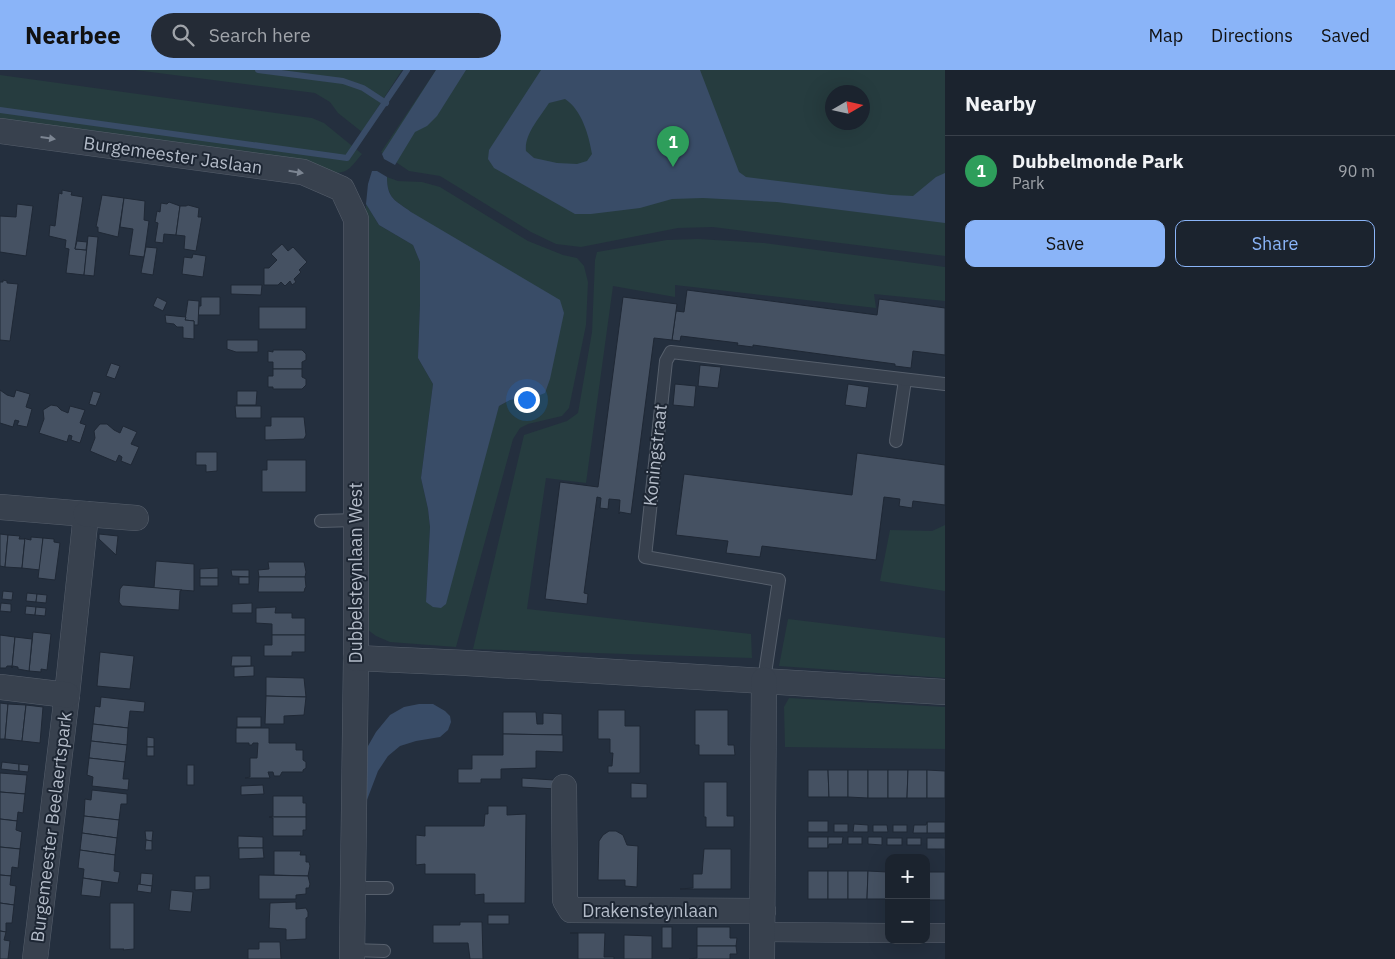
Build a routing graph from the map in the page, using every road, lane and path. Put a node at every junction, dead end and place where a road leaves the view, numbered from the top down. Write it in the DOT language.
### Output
graph roads {
  1 [pos="0,131"];
  2 [pos="342,189"];
  3 [pos="904,380"];
  4 [pos="945,384"];
  5 [pos="896,441"];
  6 [pos="0,507"];
  7 [pos="86,514"];
  8 [pos="136,518"];
  9 [pos="355,520"];
  10 [pos="321,521"];
  11 [pos="356,658"];
  12 [pos="764,680"];
  13 [pos="0,687"];
  14 [pos="945,692"];
  15 [pos="67,695"];
  16 [pos="564,787"];
  17 [pos="359,888"];
  18 [pos="387,888"];
  19 [pos="762,922"];
  20 [pos="885,933"];
  21 [pos="930,933"];
  22 [pos="945,933"];
  23 [pos="384,951"];
  24 [pos="358,953"];
  25 [pos="35,959"];
  26 [pos="762,959"];
  1 -- 2 [label="street, Burgemeester Jaslaan, one-way"];
  2 -- 9 [label="street, Dubbelsteynlaan West"];
  3 -- 4 [label="lane, Koningstraat"];
  3 -- 5 [label="lane"];
  3 -- 12 [label="lane, Koningstraat"];
  6 -- 7 [label="street"];
  7 -- 8 [label="street"];
  7 -- 15 [label="street, Burgemeester Beelaertspark"];
  9 -- 10 [label="lane"];
  9 -- 11 [label="street, Dubbelsteynlaan West"];
  11 -- 12 [label="street"];
  11 -- 17 [label="street, Dubbelsteynlaan West"];
  12 -- 14 [label="street"];
  12 -- 19 [label="street"];
  13 -- 15 [label="street, Burgemeester Beelaertspark"];
  15 -- 25 [label="street, Burgemeester Beelaertspark"];
  16 -- 19 [label="street, Drakensteynlaan"];
  17 -- 18 [label="lane"];
  17 -- 24 [label="street, Dubbelsteynlaan West"];
  19 -- 20 [label="street, Drakensteynlaan"];
  19 -- 26 [label="street"];
  21 -- 22 [label="street"];
  23 -- 24 [label="lane"];
}
